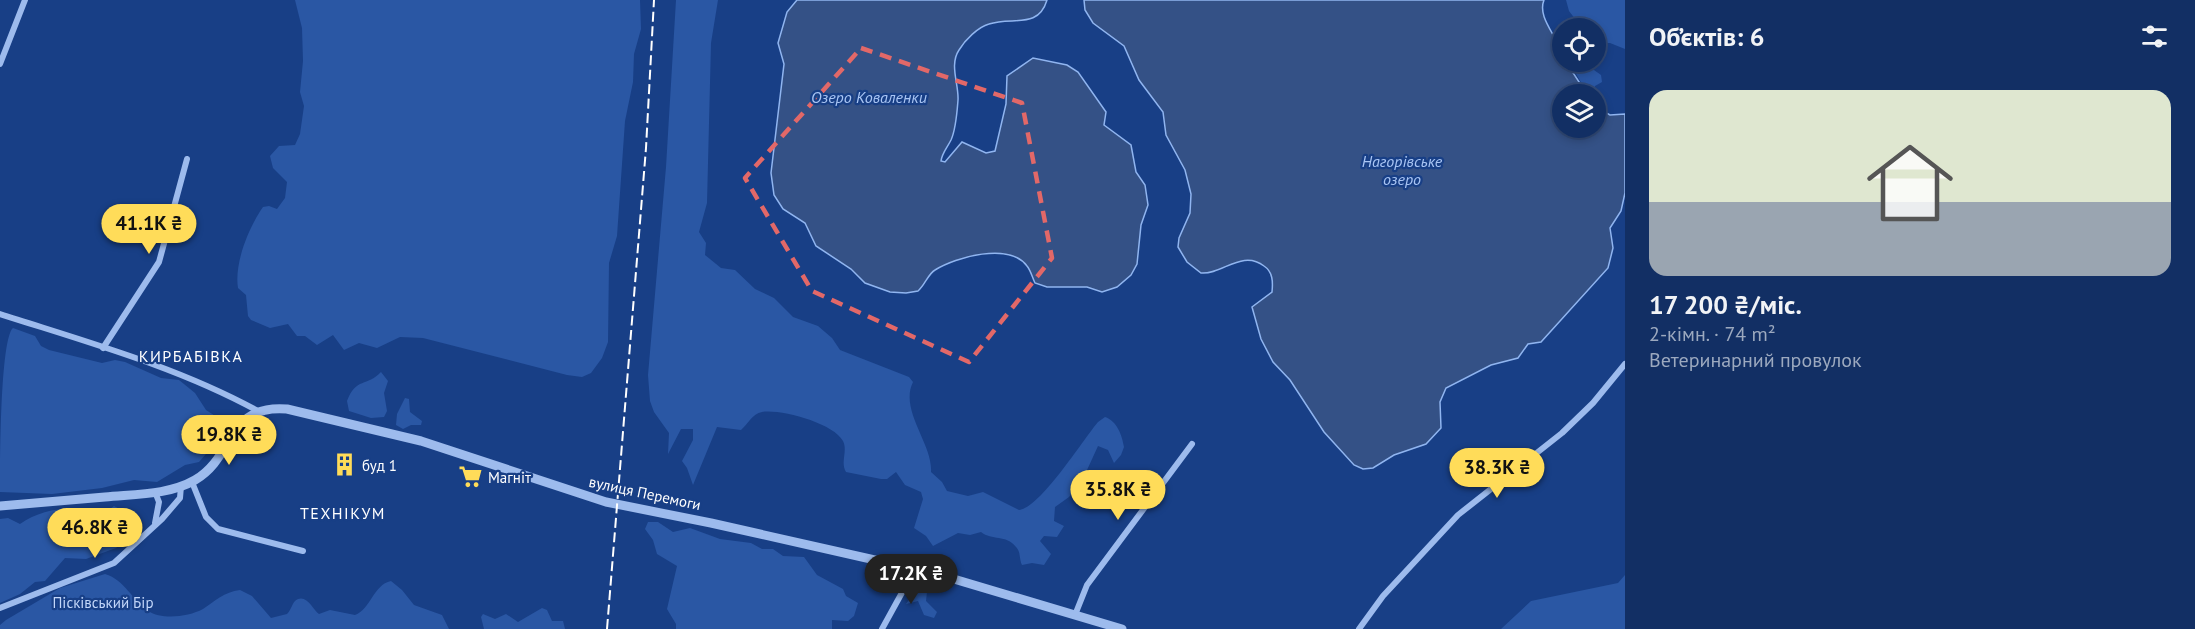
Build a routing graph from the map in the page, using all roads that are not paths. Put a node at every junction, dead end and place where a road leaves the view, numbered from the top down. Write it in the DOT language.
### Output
graph roads {
  1 [pos="25,0"];
  2 [pos="0,64"];
  3 [pos="187,159"];
  4 [pos="0,314"];
  5 [pos="103,348"];
  6 [pos="1625,364"];
  7 [pos="258,411"];
  8 [pos="1192,444"];
  9 [pos="192,482"];
  10 [pos="181,486"];
  11 [pos="154,492"];
  12 [pos="0,506"];
  13 [pos="154,526"];
  14 [pos="303,551"];
  15 [pos="915,569"];
  16 [pos="0,608"];
  17 [pos="1075,615"];
  18 [pos="1099,626"];
  19 [pos="882,629"];
  20 [pos="1122,629"];
  21 [pos="1359,629"];
  1 -- 2 [label="street"];
  3 -- 5 [label="street"];
  4 -- 5 [label="street, вулиця Перемоги"];
  5 -- 7 [label="street, вулиця Перемоги"];
  6 -- 21 [label="street"];
  7 -- 9 [label="street"];
  7 -- 15 [label="street, вулиця Перемоги"];
  8 -- 17 [label="street"];
  9 -- 10 [label="street"];
  9 -- 14 [label="street"];
  10 -- 11 [label="street"];
  10 -- 13 [label="street"];
  11 -- 12 [label="street"];
  11 -- 13 [label="street"];
  13 -- 16 [label="street"];
  15 -- 17 [label="street, вулиця Перемоги"];
  15 -- 19 [label="street"];
  17 -- 18 [label="street, вулиця Перемоги"];
  18 -- 20 [label="street, вулиця Перемоги"];
}
